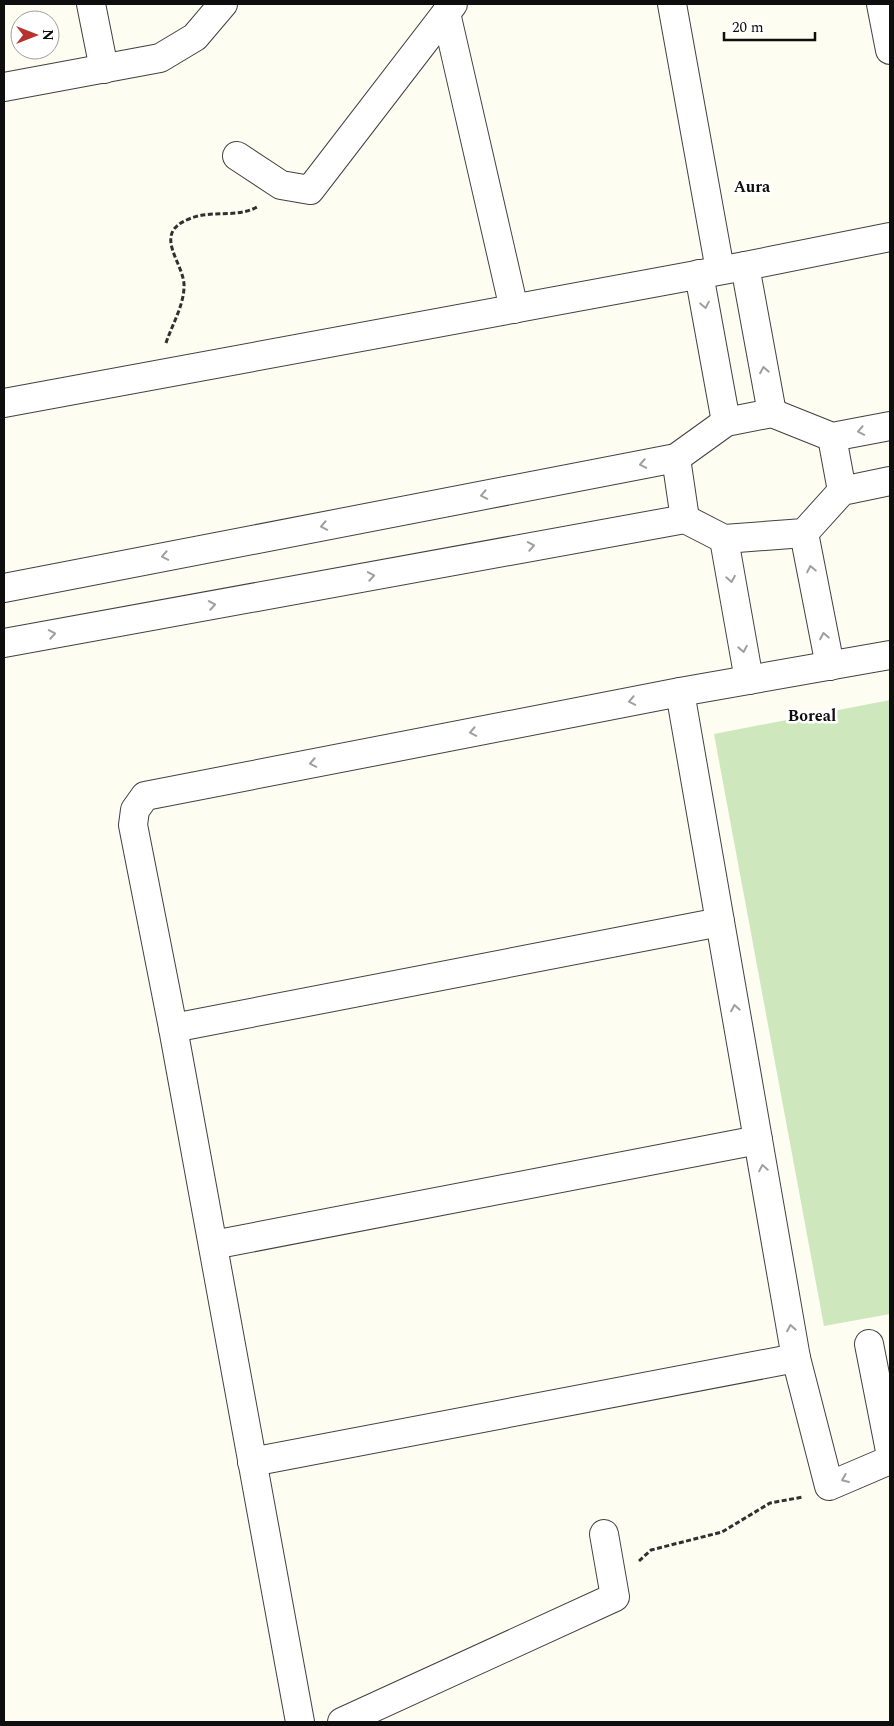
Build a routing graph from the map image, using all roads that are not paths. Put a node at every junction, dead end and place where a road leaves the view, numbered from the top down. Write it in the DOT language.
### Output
graph roads {
  1 [pos="91,4"];
  2 [pos="223,4"];
  3 [pos="672,4"];
  4 [pos="881,4"];
  5 [pos="450,8"];
  6 [pos="890,50"];
  7 [pos="104,69"];
  8 [pos="4,87"];
  9 [pos="237,156"];
  10 [pos="890,237"];
  11 [pos="721,270"];
  12 [pos="514,309"];
  13 [pos="4,403"];
  14 [pos="772,413"];
  15 [pos="726,422"];
  16 [pos="890,426"];
  17 [pos="832,437"];
  18 [pos="676,458"];
  19 [pos="890,481"];
  20 [pos="842,491"];
  21 [pos="684,518"];
  22 [pos="804,533"];
  23 [pos="724,539"];
  24 [pos="4,588"];
  25 [pos="4,643"];
  26 [pos="890,655"];
  27 [pos="830,666"];
  28 [pos="749,680"];
  29 [pos="680,692"];
  30 [pos="720,922"];
  31 [pos="173,1028"];
  32 [pos="758,1140"];
  33 [pos="213,1245"];
  34 [pos="869,1344"];
  35 [pos="796,1358"];
  36 [pos="890,1451"];
  37 [pos="890,1460"];
  38 [pos="252,1462"];
  39 [pos="604,1534"];
  40 [pos="300,1722"];
  41 [pos="342,1722"];
  1 -- 7 [label="street"];
  2 -- 7 [label="street"];
  3 -- 11 [label="street"];
  4 -- 6 [label="street"];
  5 -- 9 [label="street"];
  5 -- 12 [label="street"];
  7 -- 8 [label="street"];
  10 -- 11 [label="street"];
  11 -- 12 [label="street"];
  14 -- 11 [label="street, one-way"];
  11 -- 15 [label="street, one-way"];
  12 -- 13 [label="street"];
  14 -- 15 [label="street"];
  14 -- 17 [label="street"];
  15 -- 18 [label="street"];
  16 -- 17 [label="street, one-way"];
  17 -- 20 [label="street"];
  18 -- 21 [label="street"];
  18 -- 24 [label="street, one-way"];
  19 -- 20 [label="street"];
  20 -- 22 [label="street"];
  21 -- 23 [label="street"];
  25 -- 21 [label="street, one-way"];
  22 -- 23 [label="street"];
  27 -- 22 [label="street, one-way"];
  23 -- 28 [label="street, one-way"];
  26 -- 27 [label="street"];
  27 -- 28 [label="street"];
  28 -- 29 [label="street"];
  29 -- 30 [label="street"];
  29 -- 31 [label="street, one-way"];
  30 -- 31 [label="street"];
  32 -- 30 [label="street, one-way"];
  31 -- 33 [label="street"];
  32 -- 33 [label="street"];
  35 -- 32 [label="street, one-way"];
  33 -- 38 [label="street"];
  34 -- 36 [label="street"];
  37 -- 35 [label="street, one-way"];
  35 -- 38 [label="street"];
  38 -- 40 [label="street"];
  39 -- 41 [label="street"];
}
